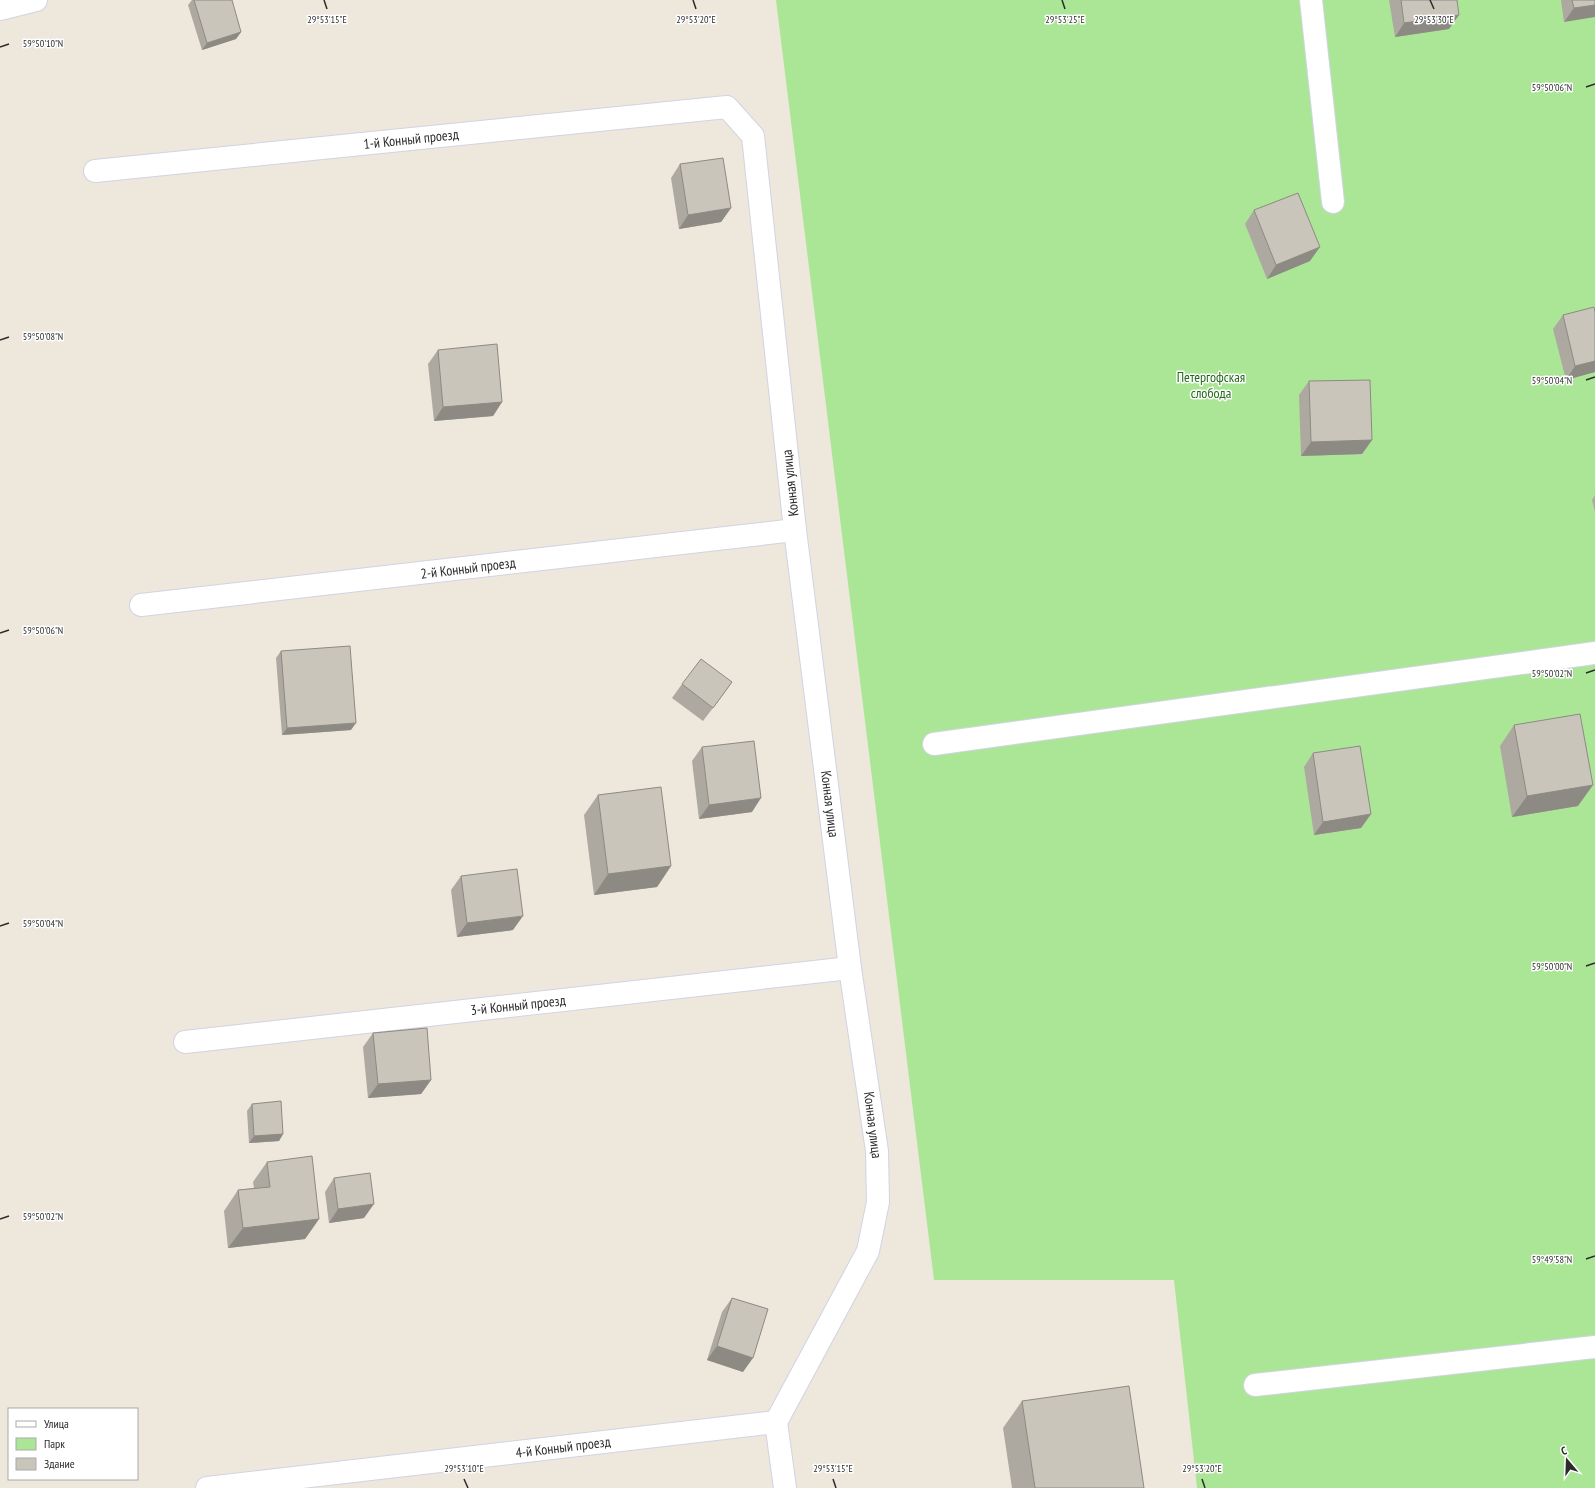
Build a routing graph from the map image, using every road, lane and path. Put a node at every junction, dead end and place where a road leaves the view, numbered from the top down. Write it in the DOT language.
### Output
graph roads {
  1 [pos="36,0"];
  2 [pos="1311,0"];
  3 [pos="0,9"];
  4 [pos="727,106"];
  5 [pos="95,171"];
  6 [pos="1333,202"];
  7 [pos="795,530"];
  8 [pos="141,605"];
  9 [pos="1595,653"];
  10 [pos="934,744"];
  11 [pos="850,968"];
  12 [pos="185,1042"];
  13 [pos="1595,1347"];
  14 [pos="1255,1385"];
  15 [pos="776,1422"];
  16 [pos="207,1488"];
  17 [pos="785,1488"];
  1 -- 3 [label="street"];
  2 -- 6 [label="street"];
  4 -- 5 [label="street, 1-й Конный проезд"];
  4 -- 7 [label="street, Конная улица"];
  7 -- 8 [label="street, 2-й Конный проезд"];
  7 -- 11 [label="street, Конная улица"];
  9 -- 10 [label="street"];
  11 -- 12 [label="street, 3-й Конный проезд"];
  11 -- 15 [label="street, Конная улица"];
  13 -- 14 [label="street"];
  15 -- 16 [label="street, 4-й Конный проезд"];
  15 -- 17 [label="street"];
}
